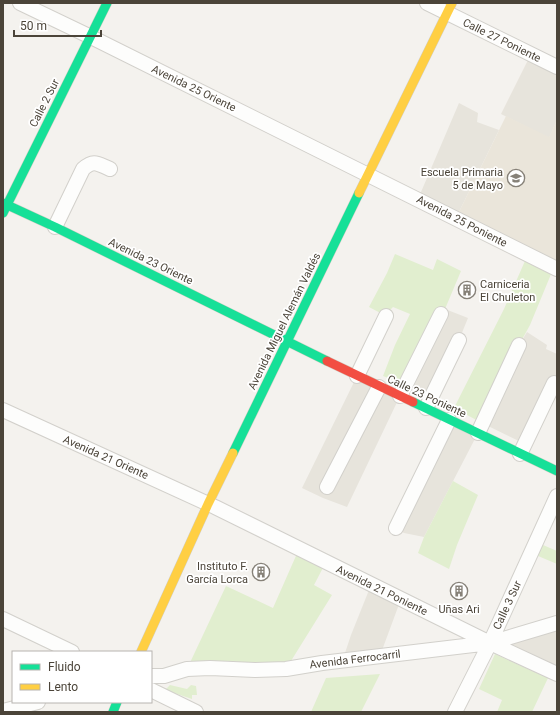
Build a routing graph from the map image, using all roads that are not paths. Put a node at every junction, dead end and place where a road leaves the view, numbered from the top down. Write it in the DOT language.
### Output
graph roads {
  1 [pos="20,3"];
  2 [pos="107,3"];
  3 [pos="427,3"];
  4 [pos="450,8"];
  5 [pos="91,37"];
  6 [pos="557,67"];
  7 [pos="110,169"];
  8 [pos="368,174"];
  9 [pos="4,207"];
  10 [pos="55,227"];
  11 [pos="557,269"];
  12 [pos="441,314"];
  13 [pos="386,316"];
  14 [pos="459,340"];
  15 [pos="288,341"];
  16 [pos="519,345"];
  17 [pos="357,376"];
  18 [pos="554,384"];
  19 [pos="379,387"];
  20 [pos="400,396"];
  21 [pos="426,408"];
  22 [pos="3,410"];
  23 [pos="449,420"];
  24 [pos="478,433"];
  25 [pos="520,454"];
  26 [pos="557,471"];
  27 [pos="327,487"];
  28 [pos="557,496"];
  29 [pos="208,504"];
  30 [pos="396,528"];
  31 [pos="3,619"];
  32 [pos="557,623"];
  33 [pos="490,643"];
  34 [pos="70,651"];
  35 [pos="140,651"];
  36 [pos="557,674"];
  37 [pos="152,676"];
  38 [pos="152,690"];
  39 [pos="34,703"];
  40 [pos="3,711"];
  41 [pos="196,712"];
  42 [pos="455,712"];
  1 -- 5 [label="street, Avenida 25 Oriente"];
  2 -- 5 [label="main road, Calle 2 Sur"];
  3 -- 4 [label="street, Calle 27 Poniente"];
  4 -- 6 [label="street, Calle 27 Poniente"];
  4 -- 8 [label="main road, Avenida Miguel Alemán Valdés"];
  5 -- 8 [label="street, Avenida 25 Oriente"];
  5 -- 9 [label="main road, Calle 2 Sur"];
  7 -- 10 [label="street"];
  8 -- 11 [label="street, Avenida 25 Poniente"];
  8 -- 15 [label="main road, Avenida Miguel Alemán Valdés"];
  9 -- 10 [label="main road, Avenida 23 Oriente"];
  10 -- 15 [label="main road, Avenida 23 Oriente"];
  12 -- 20 [label="street"];
  13 -- 17 [label="street"];
  14 -- 21 [label="street"];
  15 -- 17 [label="main road, Calle 23 Poniente"];
  15 -- 29 [label="main road, Avenida Miguel Alemán Valdés"];
  16 -- 24 [label="street"];
  17 -- 19 [label="main road, Calle 23 Poniente"];
  18 -- 25 [label="street"];
  19 -- 20 [label="main road, Calle 23 Poniente"];
  19 -- 27 [label="street"];
  20 -- 21 [label="main road, Calle 23 Poniente"];
  21 -- 23 [label="main road, Calle 23 Poniente"];
  22 -- 29 [label="street, Avenida 21 Oriente"];
  23 -- 24 [label="main road, Calle 23 Poniente"];
  23 -- 30 [label="street"];
  24 -- 25 [label="main road, Calle 23 Poniente"];
  25 -- 26 [label="main road, Calle 23 Poniente"];
  28 -- 33 [label="street, Calle 3 Sur"];
  29 -- 33 [label="street, Avenida 21 Poniente"];
  29 -- 35 [label="main road, Avenida Miguel Alemán Valdés"];
  31 -- 34 [label="street"];
  32 -- 33 [label="street, Avenida Ferrocarril"];
  33 -- 36 [label="street, Avenida 21 Poniente"];
  33 -- 37 [label="street, Avenida Ferrocarril"];
  33 -- 42 [label="street, Calle 3 Sur"];
  38 -- 41 [label="street"];
  39 -- 40 [label="street"];
}
